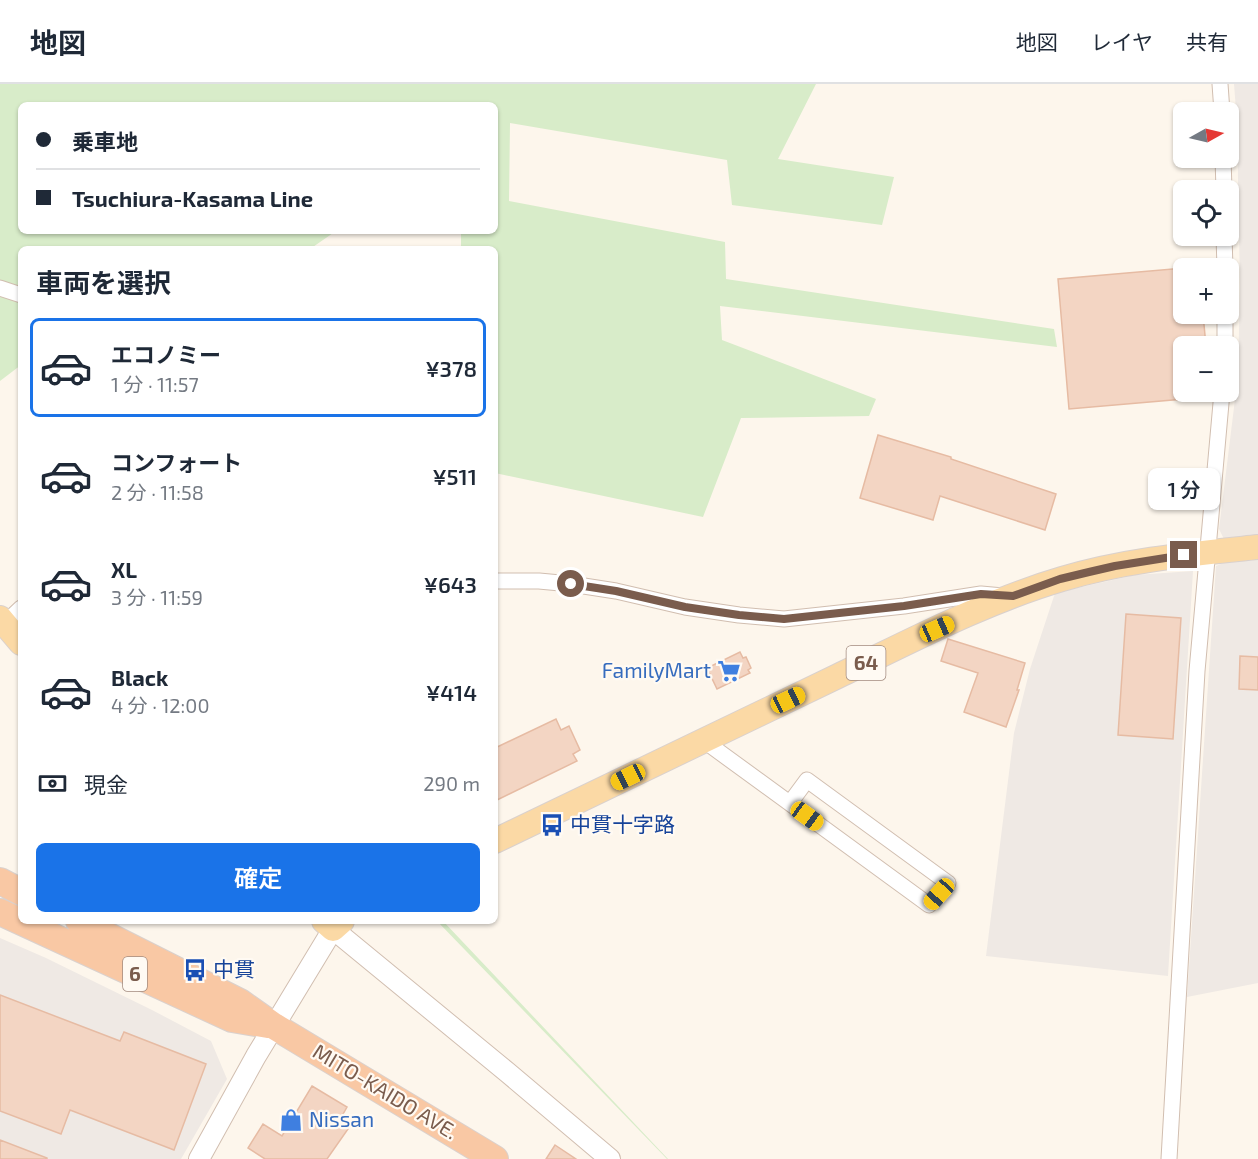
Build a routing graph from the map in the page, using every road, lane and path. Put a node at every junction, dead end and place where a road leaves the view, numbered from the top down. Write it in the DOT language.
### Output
graph roads {
  1 [pos="1220,84"];
  2 [pos="1221,102"];
  3 [pos="0,288"];
  4 [pos="18,294"];
  5 [pos="1221,402"];
  6 [pos="1258,547"];
  7 [pos="1207,552"];
  8 [pos="498,581"];
  9 [pos="1013,596"];
  10 [pos="8,617"];
  11 [pos="18,637"];
  12 [pos="703,740"];
  13 [pos="790,803"];
  14 [pos="498,840"];
  15 [pos="0,881"];
  16 [pos="18,890"];
  17 [pos="0,912"];
  18 [pos="18,920"];
  19 [pos="26,924"];
  20 [pos="85,924"];
  21 [pos="333,924"];
  22 [pos="274,1026"];
  23 [pos="199,1159"];
  24 [pos="495,1159"];
  25 [pos="610,1159"];
  26 [pos="1169,1159"];
  1 -- 2 [label="street"];
  3 -- 4 [label="street"];
  5 -- 7 [label="street"];
  6 -- 7 [label="main road, 64"];
  7 -- 9 [label="main road, 64"];
  7 -- 26 [label="street"];
  8 -- 9 [label="street"];
  9 -- 12 [label="main road, 64"];
  10 -- 11 [label="main road"];
  12 -- 13 [label="street"];
  12 -- 14 [label="main road, 64"];
  13 -- 13 [label="street"];
  15 -- 16 [label="highway"];
  17 -- 18 [label="highway, MITO-KAIDO AVE. / 6"];
  19 -- 22 [label="highway, MITO-KAIDO AVE. / 6"];
  20 -- 22 [label="highway, MITO-KAIDO AVE. / 6"];
  21 -- 22 [label="street"];
  21 -- 25 [label="street"];
  22 -- 23 [label="street"];
  22 -- 24 [label="highway, MITO-KAIDO AVE. / 6"];
}
